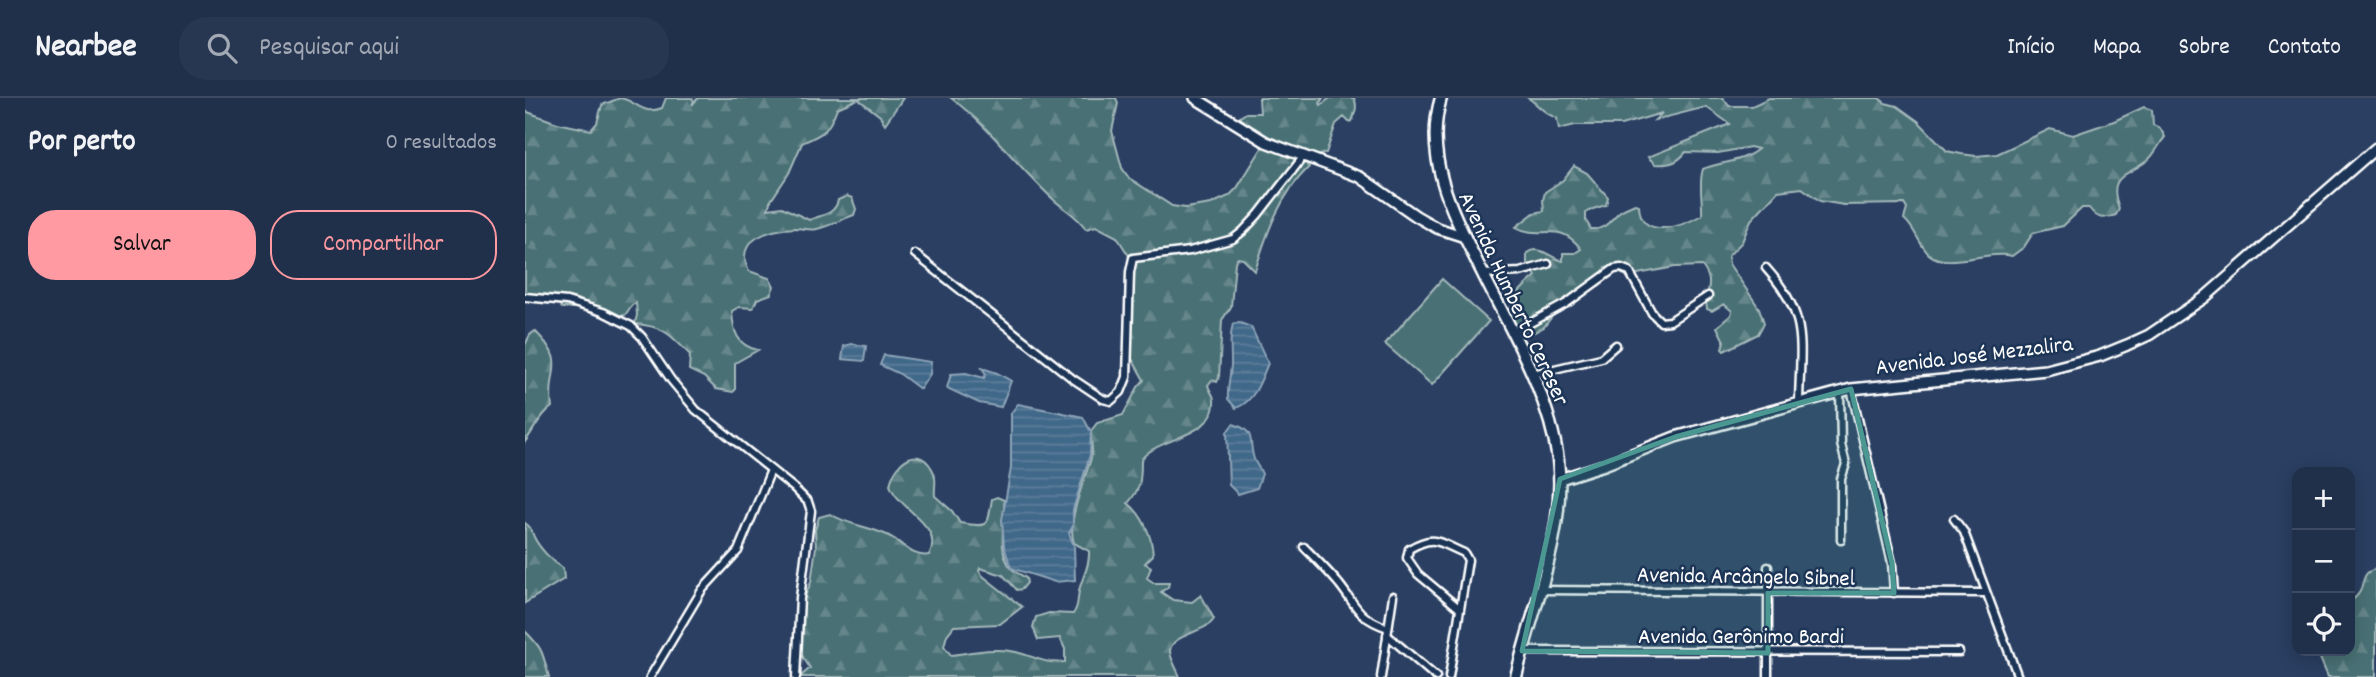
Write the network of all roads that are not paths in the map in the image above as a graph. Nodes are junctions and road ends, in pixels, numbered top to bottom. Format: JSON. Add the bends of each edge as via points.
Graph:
{"nodes":[{"id":1,"x":1195,"y":98,"type":"edge"},
{"id":2,"x":1440,"y":100,"type":"edge"},
{"id":3,"x":2376,"y":148,"type":"edge"},
{"id":4,"x":1303,"y":157,"type":"junction"},
{"id":5,"x":1465,"y":237,"type":"junction"},
{"id":6,"x":915,"y":254,"type":"dead end"},
{"id":7,"x":1548,"y":264,"type":"dead end"},
{"id":8,"x":1766,"y":268,"type":"dead end"},
{"id":9,"x":1483,"y":274,"type":"junction"},
{"id":10,"x":1708,"y":296,"type":"dead end"},
{"id":11,"x":525,"y":297,"type":"edge"},
{"id":12,"x":1512,"y":333,"type":"junction"},
{"id":13,"x":1616,"y":345,"type":"dead end"},
{"id":14,"x":1532,"y":374,"type":"junction"},
{"id":15,"x":1851,"y":389,"type":"junction"},
{"id":16,"x":1840,"y":392,"type":"junction"},
{"id":17,"x":1799,"y":403,"type":"junction"},
{"id":18,"x":771,"y":470,"type":"junction"},
{"id":19,"x":1560,"y":479,"type":"junction"},
{"id":20,"x":1954,"y":519,"type":"dead end"},
{"id":21,"x":1842,"y":540,"type":"dead end"},
{"id":22,"x":1304,"y":547,"type":"dead end"},
{"id":23,"x":1768,"y":567,"type":"dead end"},
{"id":24,"x":1539,"y":590,"type":"junction"},
{"id":25,"x":1768,"y":593,"type":"junction"},
{"id":26,"x":1894,"y":593,"type":"junction"},
{"id":27,"x":1985,"y":593,"type":"junction"},
{"id":28,"x":1393,"y":596,"type":"dead end"},
{"id":29,"x":1460,"y":609,"type":"junction"},
{"id":30,"x":1387,"y":632,"type":"junction"},
{"id":31,"x":1522,"y":651,"type":"junction"},
{"id":32,"x":1959,"y":652,"type":"dead end"},
{"id":33,"x":1768,"y":653,"type":"junction"},
{"id":34,"x":650,"y":677,"type":"edge"},
{"id":35,"x":796,"y":677,"type":"edge"},
{"id":36,"x":1381,"y":677,"type":"edge"},
{"id":37,"x":1436,"y":677,"type":"edge"},
{"id":38,"x":1449,"y":677,"type":"edge"},
{"id":39,"x":1516,"y":677,"type":"edge"},
{"id":40,"x":1768,"y":677,"type":"edge"},
{"id":41,"x":2018,"y":677,"type":"edge"}],
"edges":[{"from":1,"to":4,"type":"main road","via":[[1266,142]]},
{"from":2,"to":5,"type":"main road","name":"Avenida Humberto Cereser","via":[[1437,164]]},
{"from":3,"to":15,"type":"main road","name":"Avenida José Mezzalira","via":[[2204,298],[2138,341],[2046,370]]},
{"from":4,"to":5,"type":"main road","via":[[1360,177],[1437,228]]},
{"from":4,"to":6,"type":"street","via":[[1233,239],[1133,258],[1127,377],[1111,401],[1073,379]]},
{"from":5,"to":9,"type":"main road","name":"Avenida Humberto Cereser"},
{"from":7,"to":9,"type":"street","via":[[1520,272]]},
{"from":8,"to":17,"type":"street","via":[[1785,290],[1799,321]]},
{"from":9,"to":12,"type":"main road","name":"Avenida Humberto Cereser"},
{"from":10,"to":12,"type":"street","via":[[1661,322],[1629,271],[1614,269],[1567,303]]},
{"from":11,"to":18,"type":"street","via":[[567,301],[631,326],[696,410]]},
{"from":12,"to":14,"type":"main road","name":"Avenida Humberto Cereser"},
{"from":13,"to":14,"type":"street","via":[[1601,358]]},
{"from":14,"to":19,"type":"main road","name":"Avenida Humberto Cereser","via":[[1551,423]]},
{"from":15,"to":16,"type":"main road","name":"Avenida José Mezzalira"},
{"from":15,"to":26,"type":"street","via":[[1892,564]]},
{"from":16,"to":17,"type":"main road","name":"Avenida José Mezzalira"},
{"from":16,"to":21,"type":"street","via":[[1846,464],[1841,479]]},
{"from":17,"to":19,"type":"main road","name":"Avenida José Mezzalira","via":[[1675,437]]},
{"from":18,"to":34,"type":"street","via":[[738,551],[702,590]]},
{"from":18,"to":35,"type":"street","via":[[808,502],[811,511]]},
{"from":19,"to":24,"type":"main road","name":"Avenida Humberto Cereser","via":[[1556,519]]},
{"from":20,"to":27,"type":"street","via":[[1964,532]]},
{"from":22,"to":30,"type":"street","via":[[1358,612]]},
{"from":23,"to":25,"type":"street"},
{"from":24,"to":25,"type":"street","name":"Avenida Arcângelo Sibnel"},
{"from":24,"to":31,"type":"main road","name":"Avenida Humberto Cereser"},
{"from":25,"to":26,"type":"street","name":"Avenida Arcângelo Sibnel"},
{"from":25,"to":33,"type":"street"},
{"from":26,"to":27,"type":"street","name":"Avenida Arcângelo Sibnel"},
{"from":27,"to":41,"type":"street"},
{"from":28,"to":30,"type":"street"},
{"from":29,"to":29,"type":"street","via":[[1466,555],[1431,539],[1409,549],[1407,558],[1418,574]]},
{"from":29,"to":38,"type":"street"},
{"from":30,"to":36,"type":"street"},
{"from":30,"to":37,"type":"street"},
{"from":31,"to":33,"type":"street","name":"Avenida Gerônimo Bardi"},
{"from":31,"to":39,"type":"main road","name":"Avenida Humberto Cereser"},
{"from":32,"to":33,"type":"street","name":"Avenida Gerônimo Bardi"},
{"from":33,"to":40,"type":"street"}]}
